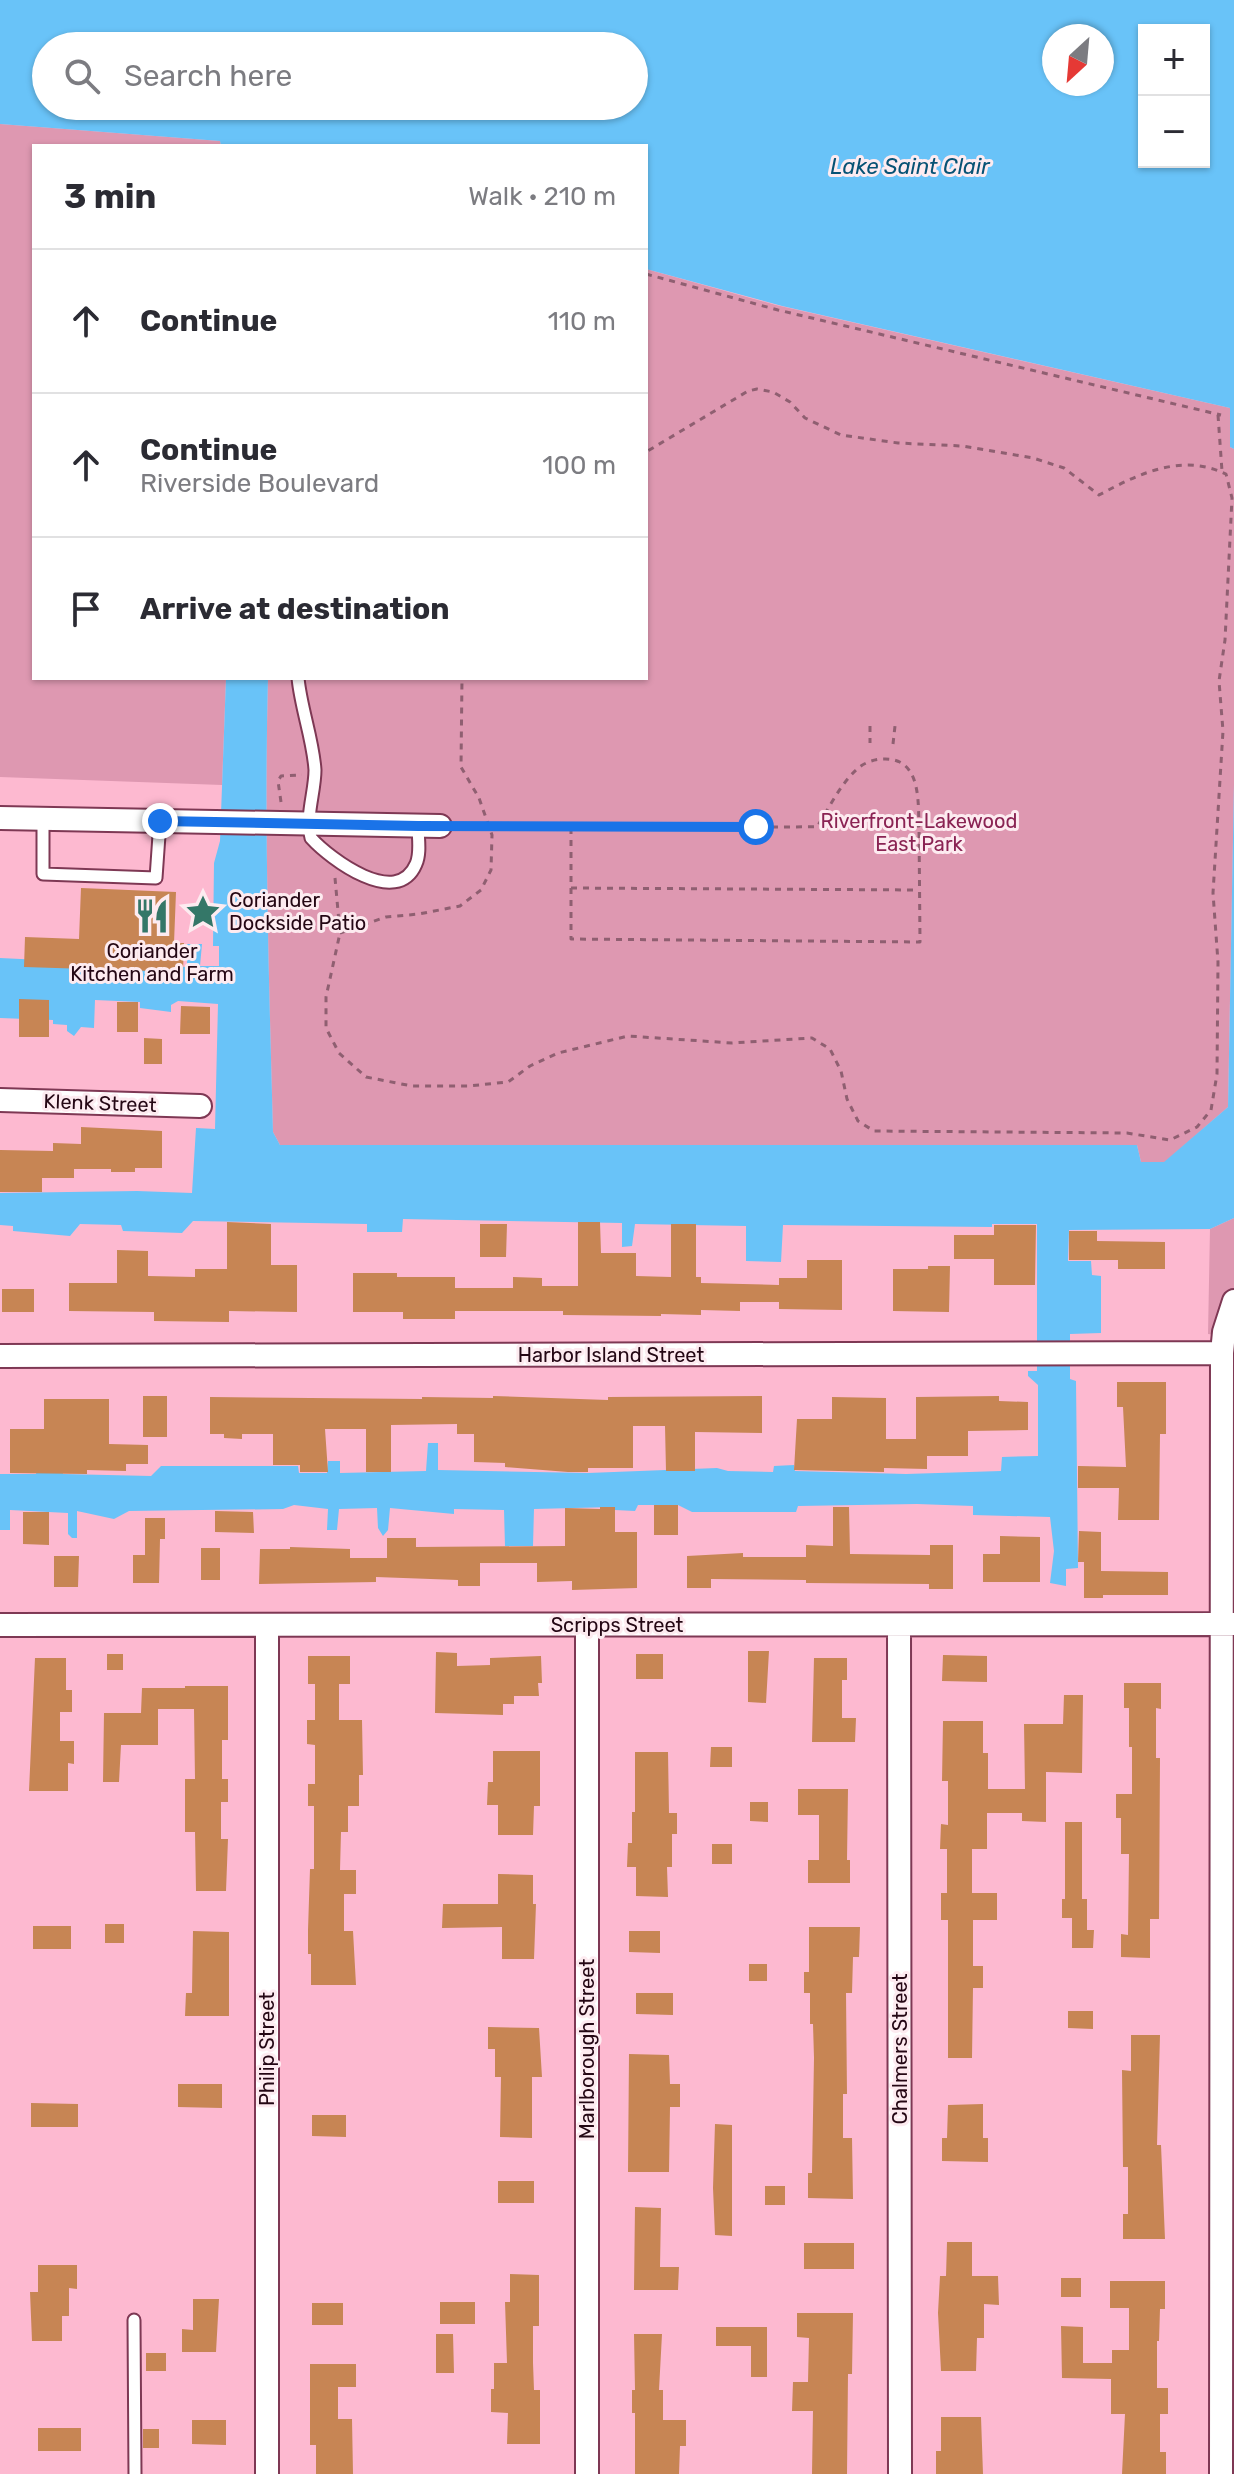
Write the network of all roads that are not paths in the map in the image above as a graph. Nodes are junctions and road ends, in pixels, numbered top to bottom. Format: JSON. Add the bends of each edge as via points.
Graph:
{"nodes":[{"id":1,"x":298,"y":680,"type":"edge"},
{"id":2,"x":0,"y":818,"type":"edge"},
{"id":3,"x":43,"y":819,"type":"junction"},
{"id":4,"x":160,"y":821,"type":"junction"},
{"id":5,"x":309,"y":825,"type":"junction"},
{"id":6,"x":429,"y":826,"type":"joint"},
{"id":7,"x":0,"y":1100,"type":"edge"},
{"id":8,"x":200,"y":1106,"type":"dead end"},
{"id":9,"x":1234,"y":1301,"type":"edge"},
{"id":10,"x":1222,"y":1353,"type":"junction"},
{"id":11,"x":0,"y":1356,"type":"edge"},
{"id":12,"x":1228,"y":1624,"type":"edge"},
{"id":13,"x":0,"y":1625,"type":"edge"},
{"id":14,"x":267,"y":1625,"type":"junction"},
{"id":15,"x":587,"y":1625,"type":"junction"},
{"id":16,"x":899,"y":1625,"type":"junction"},
{"id":17,"x":134,"y":2320,"type":"dead end"},
{"id":18,"x":135,"y":2474,"type":"edge"},
{"id":19,"x":267,"y":2474,"type":"edge"},
{"id":20,"x":587,"y":2474,"type":"edge"},
{"id":21,"x":900,"y":2474,"type":"edge"},
{"id":22,"x":1221,"y":2474,"type":"edge"}],
"edges":[{"from":1,"to":5,"type":"lane","via":[[314,755]]},
{"from":2,"to":3,"type":"street"},
{"from":3,"to":4,"type":"street"},
{"from":3,"to":4,"type":"lane","via":[[43,874],[156,878]]},
{"from":4,"to":5,"type":"street","via":[[272,817]]},
{"from":5,"to":6,"type":"street"},
{"from":5,"to":6,"type":"lane","via":[[311,838],[373,881],[397,881],[410,873]]},
{"from":7,"to":8,"type":"street","name":"Klenk Street"},
{"from":9,"to":10,"type":"street"},
{"from":10,"to":11,"type":"street","name":"Harbor Island Street"},
{"from":10,"to":12,"type":"street"},
{"from":12,"to":16,"type":"street","name":"Scripps Street"},
{"from":12,"to":22,"type":"street"},
{"from":13,"to":14,"type":"street","name":"Scripps Street"},
{"from":14,"to":15,"type":"street","name":"Scripps Street"},
{"from":14,"to":19,"type":"street","name":"Philip Street"},
{"from":15,"to":16,"type":"street","name":"Scripps Street"},
{"from":15,"to":20,"type":"street","name":"Marlborough Street"},
{"from":16,"to":21,"type":"street","name":"Chalmers Street"},
{"from":17,"to":18,"type":"lane"}]}
